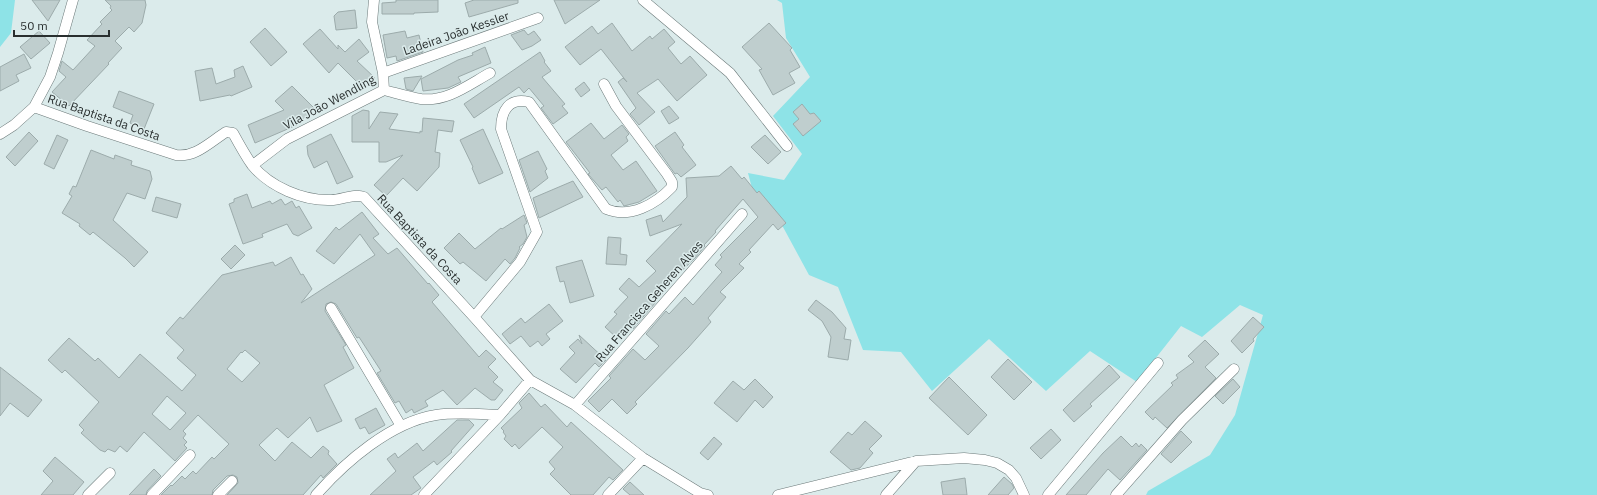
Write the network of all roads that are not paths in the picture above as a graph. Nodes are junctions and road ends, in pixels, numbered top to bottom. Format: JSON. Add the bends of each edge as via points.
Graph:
{"nodes":[{"id":1,"x":73,"y":0,"type":"edge"},
{"id":2,"x":374,"y":0,"type":"edge"},
{"id":3,"x":643,"y":0,"type":"edge"},
{"id":4,"x":538,"y":18,"type":"dead end"},
{"id":5,"x":383,"y":73,"type":"junction"},
{"id":6,"x":490,"y":73,"type":"dead end"},
{"id":7,"x":604,"y":84,"type":"dead end"},
{"id":8,"x":384,"y":90,"type":"junction"},
{"id":9,"x":34,"y":107,"type":"junction"},
{"id":10,"x":0,"y":134,"type":"edge"},
{"id":11,"x":787,"y":146,"type":"dead end"},
{"id":12,"x":253,"y":165,"type":"junction"},
{"id":13,"x":742,"y":214,"type":"dead end"},
{"id":14,"x":331,"y":308,"type":"dead end"},
{"id":15,"x":474,"y":316,"type":"junction"},
{"id":16,"x":1158,"y":364,"type":"dead end"},
{"id":17,"x":1234,"y":369,"type":"dead end"},
{"id":18,"x":530,"y":380,"type":"junction"},
{"id":19,"x":576,"y":405,"type":"junction"},
{"id":20,"x":500,"y":416,"type":"junction"},
{"id":21,"x":401,"y":426,"type":"junction"},
{"id":22,"x":190,"y":456,"type":"dead end"},
{"id":23,"x":643,"y":458,"type":"junction"},
{"id":24,"x":916,"y":461,"type":"junction"},
{"id":25,"x":110,"y":473,"type":"dead end"},
{"id":26,"x":232,"y":480,"type":"dead end"},
{"id":27,"x":88,"y":495,"type":"edge"},
{"id":28,"x":152,"y":495,"type":"edge"},
{"id":29,"x":218,"y":495,"type":"edge"},
{"id":30,"x":316,"y":495,"type":"edge"},
{"id":31,"x":424,"y":495,"type":"edge"},
{"id":32,"x":608,"y":495,"type":"edge"},
{"id":33,"x":708,"y":495,"type":"edge"},
{"id":34,"x":778,"y":495,"type":"edge"},
{"id":35,"x":886,"y":495,"type":"edge"},
{"id":36,"x":1024,"y":495,"type":"edge"},
{"id":37,"x":1048,"y":495,"type":"edge"},
{"id":38,"x":1116,"y":495,"type":"edge"}],
"edges":[{"from":1,"to":9,"type":"street","via":[[52,71]]},
{"from":2,"to":5,"type":"street","name":"Vila João Wendling","via":[[372,22]]},
{"from":3,"to":11,"type":"street","via":[[730,73]]},
{"from":4,"to":5,"type":"street","name":"Ladeira João Kessler"},
{"from":5,"to":8,"type":"street","name":"Vila João Wendling"},
{"from":6,"to":8,"type":"street","via":[[448,97],[438,99],[422,99]]},
{"from":7,"to":15,"type":"street","via":[[616,106],[667,174],[672,187],[663,197],[633,211],[623,213],[606,209],[529,102],[522,100],[512,103],[501,118],[501,129],[537,232],[520,262]]},
{"from":8,"to":12,"type":"street","name":"Vila João Wendling","via":[[287,138]]},
{"from":9,"to":10,"type":"street"},
{"from":9,"to":12,"type":"street","name":"Rua Baptista da Costa","via":[[176,155],[193,154],[226,132],[231,132]]},
{"from":12,"to":15,"type":"street","name":"Rua Baptista da Costa","via":[[267,178],[301,196],[317,200],[360,195],[364,197]]},
{"from":13,"to":19,"type":"street","name":"Rua Francisca Geheren Alves"},
{"from":14,"to":21,"type":"street"},
{"from":15,"to":18,"type":"street","name":"Rua Baptista da Costa"},
{"from":16,"to":37,"type":"street"},
{"from":17,"to":38,"type":"street","via":[[1182,420]]},
{"from":18,"to":19,"type":"street"},
{"from":18,"to":20,"type":"street"},
{"from":19,"to":23,"type":"street"},
{"from":20,"to":21,"type":"street","via":[[459,412],[434,415]]},
{"from":20,"to":31,"type":"street"},
{"from":21,"to":30,"type":"street","via":[[368,446]]},
{"from":22,"to":28,"type":"street"},
{"from":23,"to":32,"type":"street"},
{"from":23,"to":33,"type":"street"},
{"from":24,"to":34,"type":"street"},
{"from":24,"to":35,"type":"street"},
{"from":24,"to":36,"type":"street","via":[[964,458],[997,463],[1016,478]]},
{"from":25,"to":27,"type":"street"},
{"from":26,"to":29,"type":"street"}]}
